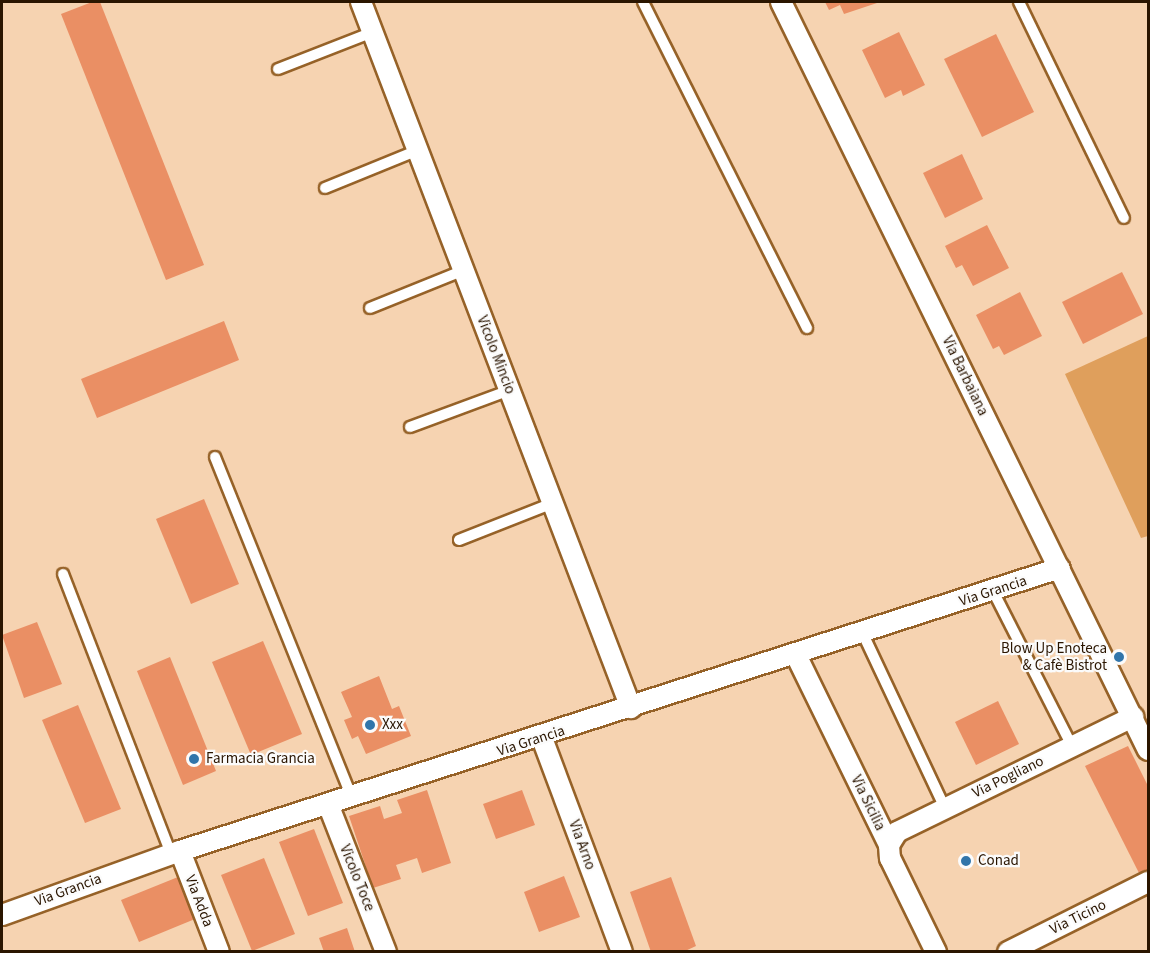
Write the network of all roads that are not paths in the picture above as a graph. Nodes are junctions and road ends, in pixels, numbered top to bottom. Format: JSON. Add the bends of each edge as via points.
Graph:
{"nodes":[{"id":1,"x":360,"y":2,"type":"edge"},
{"id":2,"x":643,"y":2,"type":"edge"},
{"id":3,"x":781,"y":2,"type":"edge"},
{"id":4,"x":1018,"y":2,"type":"edge"},
{"id":5,"x":373,"y":32,"type":"junction"},
{"id":6,"x":278,"y":69,"type":"dead end"},
{"id":7,"x":418,"y":150,"type":"junction"},
{"id":8,"x":325,"y":188,"type":"dead end"},
{"id":9,"x":1124,"y":218,"type":"dead end"},
{"id":10,"x":464,"y":270,"type":"junction"},
{"id":11,"x":370,"y":308,"type":"dead end"},
{"id":12,"x":807,"y":328,"type":"dead end"},
{"id":13,"x":510,"y":390,"type":"junction"},
{"id":14,"x":410,"y":428,"type":"dead end"},
{"id":15,"x":215,"y":457,"type":"dead end"},
{"id":16,"x":553,"y":503,"type":"junction"},
{"id":17,"x":459,"y":540,"type":"dead end"},
{"id":18,"x":1060,"y":568,"type":"junction"},
{"id":19,"x":63,"y":573,"type":"dead end"},
{"id":20,"x":993,"y":591,"type":"junction"},
{"id":21,"x":862,"y":634,"type":"junction"},
{"id":22,"x":796,"y":655,"type":"junction"},
{"id":23,"x":631,"y":708,"type":"junction"},
{"id":24,"x":1139,"y":718,"type":"edge"},
{"id":25,"x":542,"y":738,"type":"junction"},
{"id":26,"x":1072,"y":746,"type":"junction"},
{"id":27,"x":1149,"y":750,"type":"edge"},
{"id":28,"x":352,"y":797,"type":"junction"},
{"id":29,"x":328,"y":804,"type":"junction"},
{"id":30,"x":945,"y":808,"type":"junction"},
{"id":31,"x":889,"y":845,"type":"junction"},
{"id":32,"x":176,"y":853,"type":"junction"},
{"id":33,"x":1149,"y":882,"type":"edge"},
{"id":34,"x":3,"y":910,"type":"edge"},
{"id":35,"x":219,"y":951,"type":"edge"},
{"id":36,"x":386,"y":951,"type":"edge"},
{"id":37,"x":622,"y":951,"type":"edge"},
{"id":38,"x":936,"y":951,"type":"edge"},
{"id":39,"x":1008,"y":951,"type":"edge"}],
"edges":[{"from":1,"to":5,"type":"street","name":"Vicolo Mincio"},
{"from":2,"to":12,"type":"lane"},
{"from":3,"to":18,"type":"street","name":"Via Barbaiana"},
{"from":4,"to":9,"type":"lane"},
{"from":5,"to":6,"type":"lane"},
{"from":5,"to":7,"type":"street","name":"Vicolo Mincio"},
{"from":7,"to":8,"type":"lane"},
{"from":7,"to":10,"type":"street","name":"Vicolo Mincio"},
{"from":10,"to":11,"type":"lane"},
{"from":10,"to":13,"type":"street","name":"Vicolo Mincio"},
{"from":13,"to":14,"type":"lane"},
{"from":13,"to":16,"type":"street","name":"Vicolo Mincio"},
{"from":15,"to":28,"type":"lane"},
{"from":16,"to":17,"type":"lane"},
{"from":16,"to":23,"type":"street","name":"Vicolo Mincio"},
{"from":18,"to":20,"type":"street","name":"Via Grancia"},
{"from":18,"to":24,"type":"street","name":"Via Barbaiana"},
{"from":19,"to":32,"type":"lane"},
{"from":20,"to":21,"type":"street","name":"Via Grancia"},
{"from":20,"to":26,"type":"lane"},
{"from":21,"to":22,"type":"street","name":"Via Grancia"},
{"from":21,"to":30,"type":"lane"},
{"from":22,"to":23,"type":"street","name":"Via Grancia"},
{"from":22,"to":31,"type":"street","name":"Via Sicilia"},
{"from":23,"to":25,"type":"street","name":"Via Grancia"},
{"from":24,"to":26,"type":"street","name":"Via Pogliano"},
{"from":24,"to":27,"type":"street","name":"Via Barbaiana"},
{"from":25,"to":28,"type":"street","name":"Via Grancia"},
{"from":25,"to":37,"type":"street","name":"Via Arno"},
{"from":26,"to":30,"type":"street","name":"Via Pogliano"},
{"from":28,"to":29,"type":"street","name":"Via Grancia"},
{"from":29,"to":32,"type":"street","name":"Via Grancia"},
{"from":29,"to":36,"type":"street","name":"Vicolo Toce"},
{"from":30,"to":31,"type":"street","name":"Via Pogliano","via":[[897,832]]},
{"from":31,"to":38,"type":"street","name":"Via Sicilia","via":[[890,858]]},
{"from":32,"to":34,"type":"street","name":"Via Grancia"},
{"from":32,"to":35,"type":"street","name":"Via Adda"},
{"from":33,"to":39,"type":"street","name":"Via Ticino"}]}
